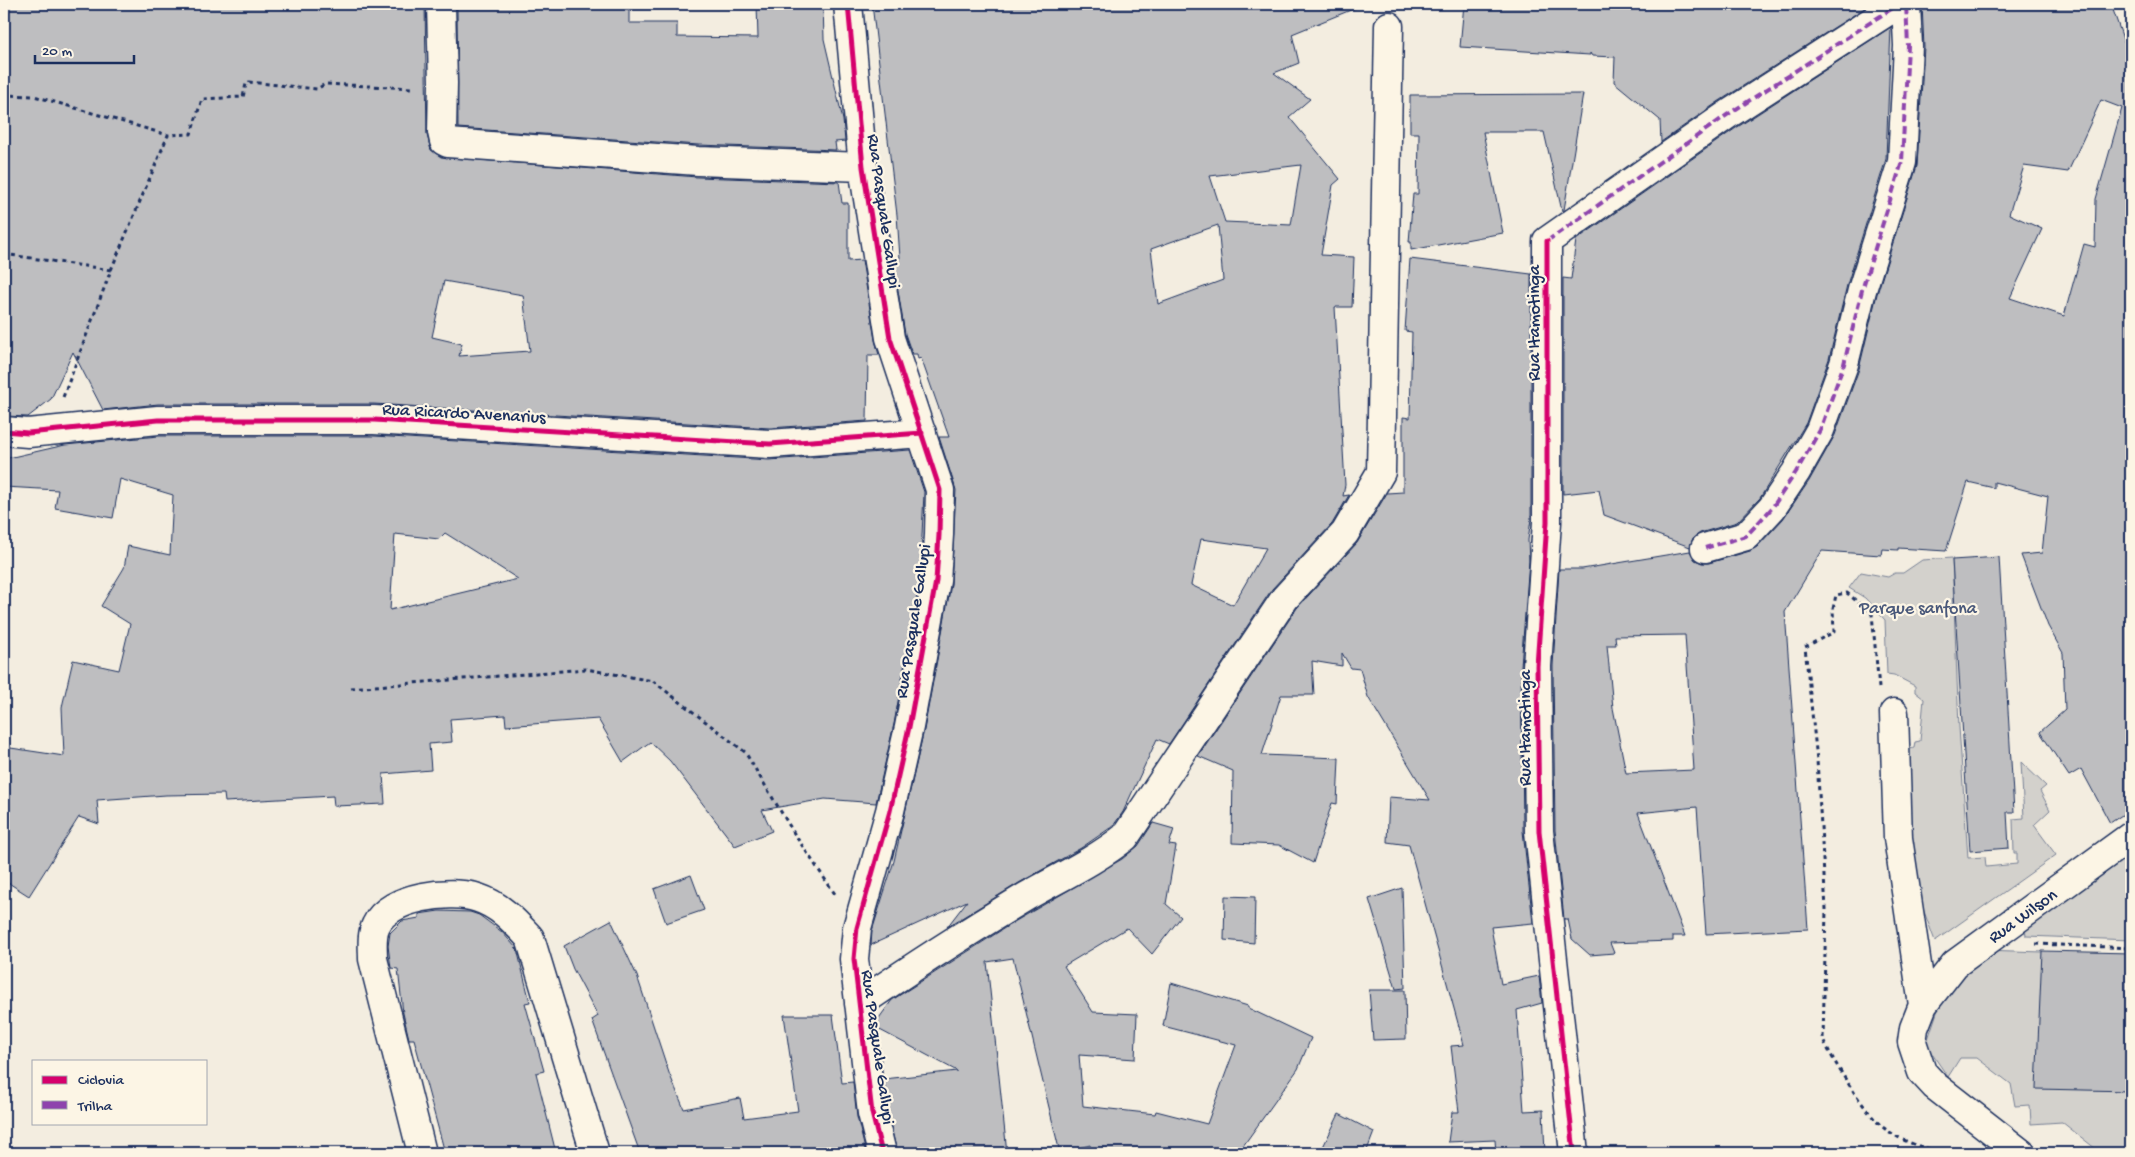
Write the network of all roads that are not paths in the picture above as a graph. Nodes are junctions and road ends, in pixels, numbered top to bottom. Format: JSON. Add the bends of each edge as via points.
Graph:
{"nodes":[{"id":1,"x":441,"y":4,"type":"edge"},
{"id":2,"x":848,"y":4,"type":"edge"},
{"id":3,"x":1899,"y":4,"type":"edge"},
{"id":4,"x":1906,"y":4,"type":"edge"},
{"id":5,"x":1389,"y":26,"type":"dead end"},
{"id":6,"x":863,"y":167,"type":"junction"},
{"id":7,"x":4,"y":431,"type":"edge"},
{"id":8,"x":922,"y":433,"type":"junction"},
{"id":9,"x":1705,"y":548,"type":"dead end"},
{"id":10,"x":1894,"y":713,"type":"road end"},
{"id":11,"x":2131,"y":836,"type":"edge"},
{"id":12,"x":859,"y":1004,"type":"junction"},
{"id":13,"x":1923,"y":1005,"type":"junction"},
{"id":14,"x":422,"y":1153,"type":"edge"},
{"id":15,"x":595,"y":1153,"type":"edge"},
{"id":16,"x":882,"y":1153,"type":"edge"},
{"id":17,"x":1574,"y":1153,"type":"edge"},
{"id":18,"x":2021,"y":1153,"type":"edge"}],
"edges":[{"from":1,"to":6,"type":"street","via":[[442,137],[451,144],[698,161]]},
{"from":2,"to":6,"type":"street","name":"Rua Pasquale Gallupi"},
{"from":3,"to":17,"type":"street","name":"Rua Itamotinga","via":[[1727,115],[1547,241],[1548,522],[1537,666],[1539,831]]},
{"from":4,"to":9,"type":"street","via":[[1908,46],[1902,162],[1862,290],[1844,364],[1820,430],[1772,508],[1746,536]]},
{"from":5,"to":12,"type":"street","via":[[1381,472],[1345,533],[1285,598],[1125,837],[1101,856],[936,950]]},
{"from":6,"to":8,"type":"street","name":"Rua Pasquale Gallupi","via":[[890,338]]},
{"from":7,"to":8,"type":"street","name":"Rua Ricardo Avenarius","via":[[28,433],[158,420],[374,420],[770,444]]},
{"from":8,"to":12,"type":"street","name":"Rua Pasquale Gallupi","via":[[940,490],[936,581],[905,746],[858,928],[854,959]]},
{"from":10,"to":13,"type":"street","via":[[1898,838]]},
{"from":11,"to":13,"type":"street","name":"Rua Wilson","via":[[1955,964]]},
{"from":12,"to":16,"type":"street","name":"Rua Pasquale Gallupi","via":[[872,1113]]},
{"from":13,"to":18,"type":"street","via":[[1912,1042],[1922,1072],[1935,1086]]},
{"from":14,"to":15,"type":"street","via":[[373,959],[372,940],[376,924],[392,908],[414,898],[445,894],[478,897],[509,916],[530,938]]}]}
